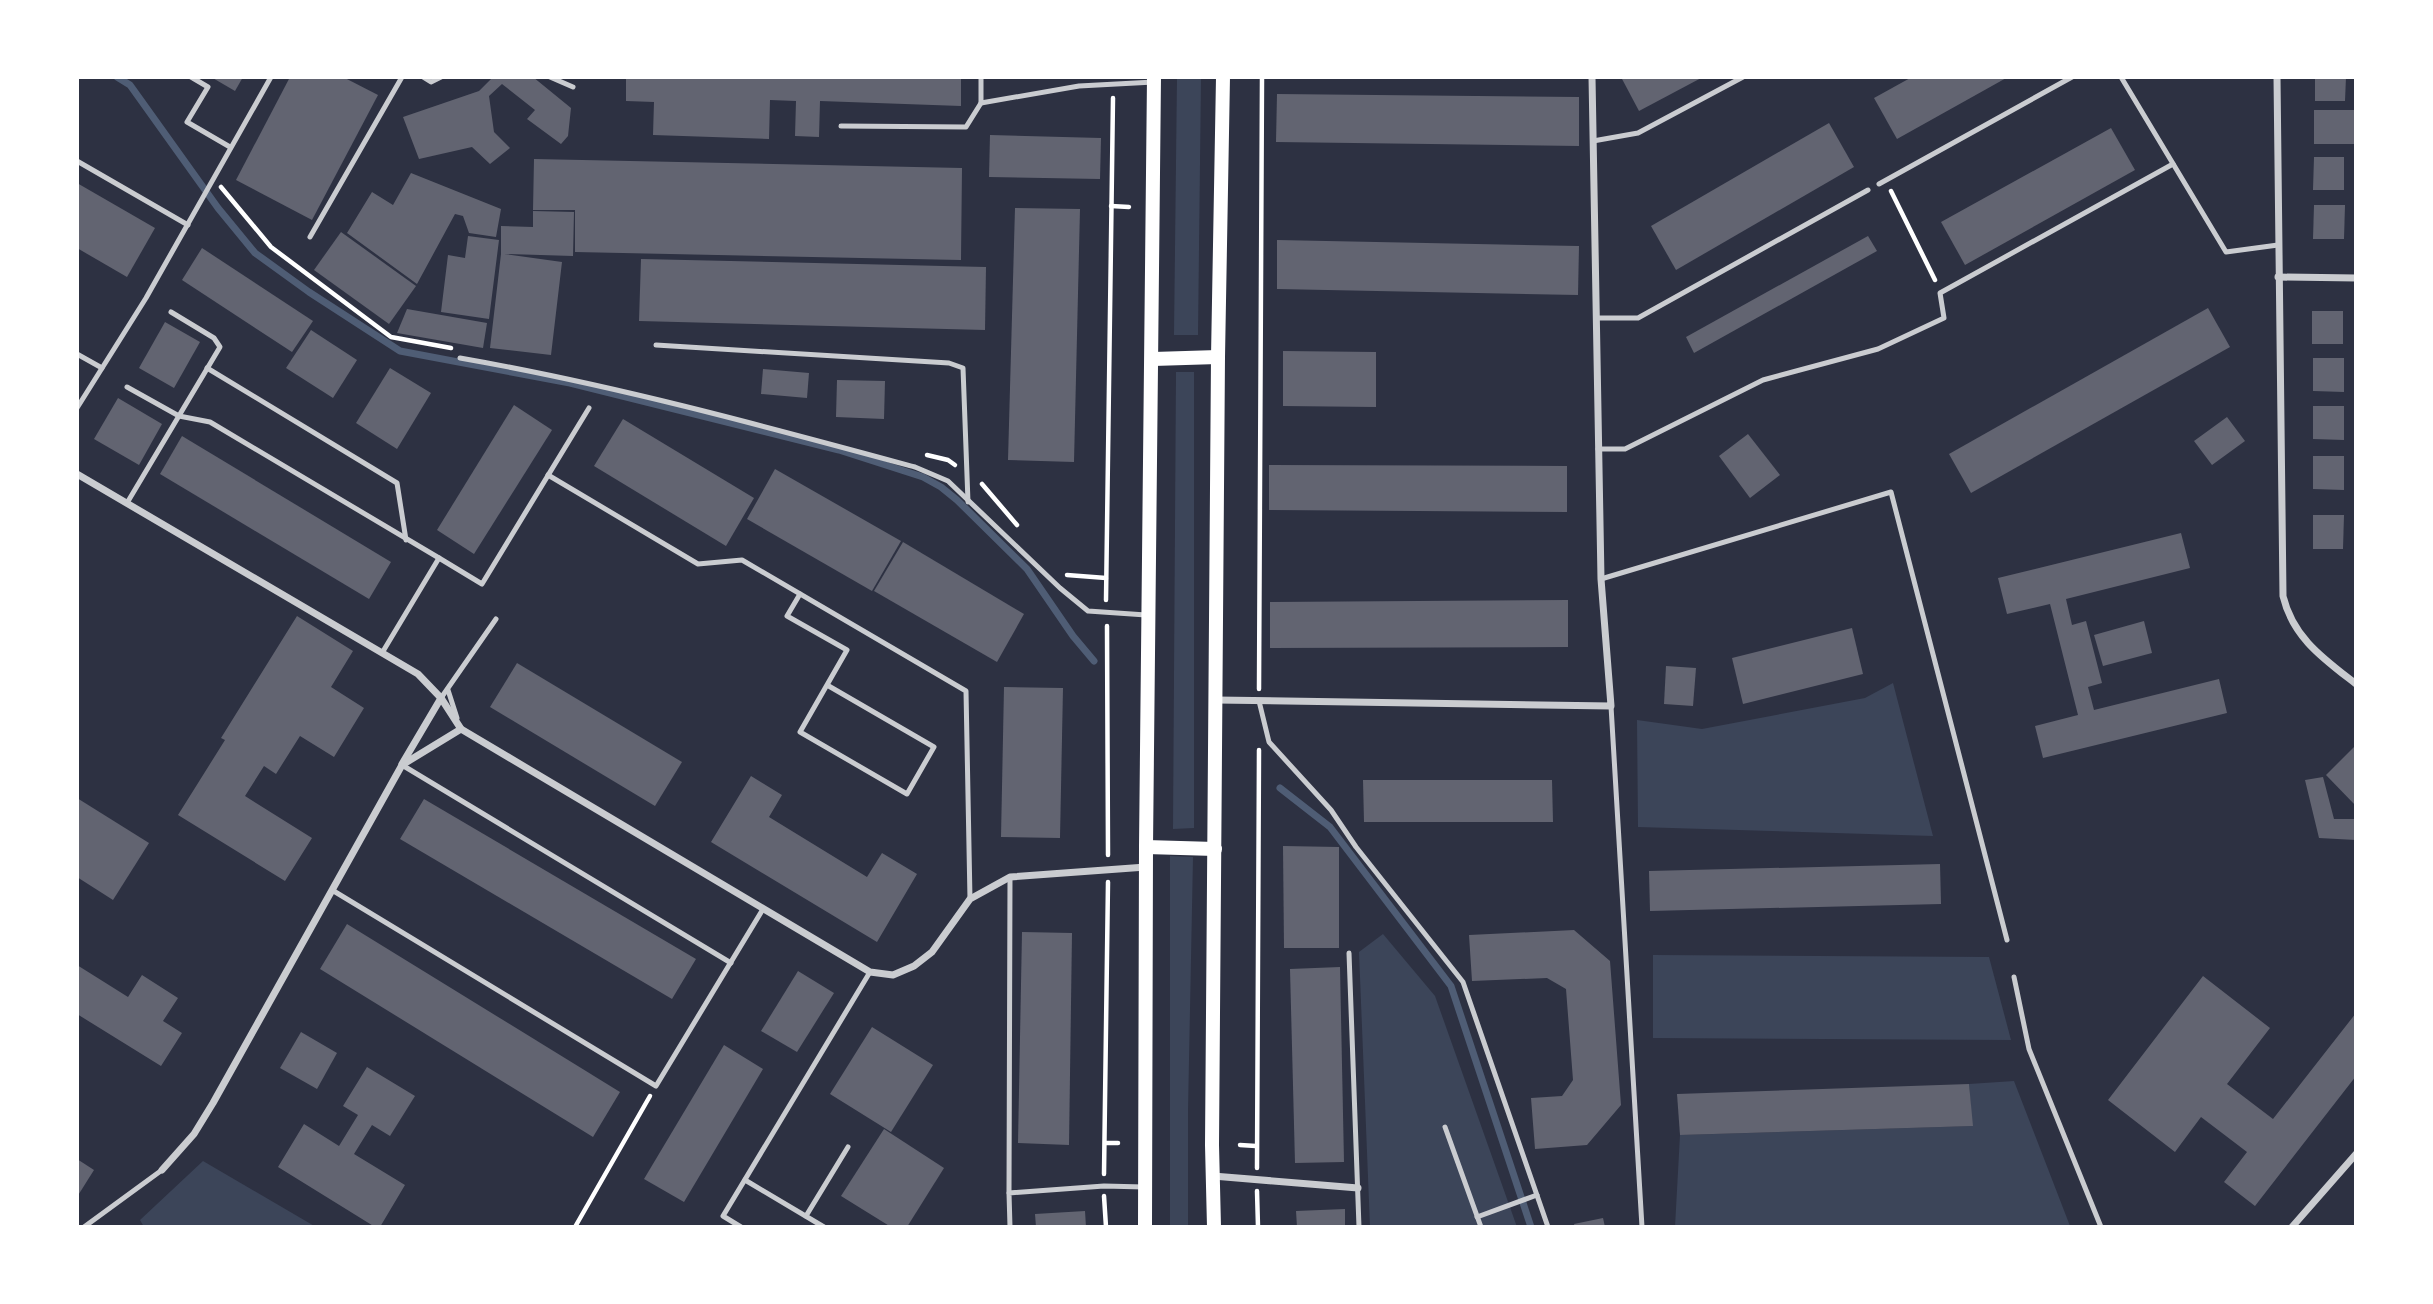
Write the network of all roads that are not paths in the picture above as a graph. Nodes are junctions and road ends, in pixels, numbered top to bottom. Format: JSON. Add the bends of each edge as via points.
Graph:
{"nodes":[{"id":1,"x":191,"y":77,"type":"edge"},
{"id":2,"x":271,"y":77,"type":"edge"},
{"id":3,"x":402,"y":77,"type":"edge"},
{"id":4,"x":423,"y":77,"type":"edge"},
{"id":5,"x":441,"y":77,"type":"edge"},
{"id":6,"x":550,"y":77,"type":"edge"},
{"id":7,"x":981,"y":77,"type":"edge"},
{"id":8,"x":1223,"y":77,"type":"edge"},
{"id":9,"x":1592,"y":77,"type":"edge"},
{"id":10,"x":1743,"y":77,"type":"edge"},
{"id":11,"x":2072,"y":77,"type":"edge"},
{"id":12,"x":2121,"y":77,"type":"edge"},
{"id":13,"x":2277,"y":77,"type":"edge"},
{"id":14,"x":1154,"y":79,"type":"edge"},
{"id":15,"x":573,"y":87,"type":"dead end"},
{"id":16,"x":981,"y":103,"type":"junction"},
{"id":17,"x":841,"y":126,"type":"dead end"},
{"id":18,"x":1593,"y":141,"type":"junction"},
{"id":19,"x":230,"y":147,"type":"junction"},
{"id":20,"x":77,"y":161,"type":"edge"},
{"id":21,"x":2173,"y":164,"type":"junction"},
{"id":22,"x":1879,"y":184,"type":"dead end"},
{"id":23,"x":1868,"y":190,"type":"dead end"},
{"id":24,"x":188,"y":225,"type":"junction"},
{"id":25,"x":310,"y":237,"type":"dead end"},
{"id":26,"x":2278,"y":245,"type":"junction"},
{"id":27,"x":2278,"y":277,"type":"junction"},
{"id":28,"x":2356,"y":278,"type":"edge"},
{"id":29,"x":171,"y":312,"type":"dead end"},
{"id":30,"x":1596,"y":318,"type":"junction"},
{"id":31,"x":656,"y":345,"type":"dead end"},
{"id":32,"x":77,"y":354,"type":"edge"},
{"id":33,"x":1218,"y":357,"type":"junction"},
{"id":34,"x":460,"y":358,"type":"dead end"},
{"id":35,"x":1153,"y":359,"type":"junction"},
{"id":36,"x":102,"y":368,"type":"junction"},
{"id":37,"x":207,"y":368,"type":"junction"},
{"id":38,"x":127,"y":387,"type":"dead end"},
{"id":39,"x":77,"y":408,"type":"edge"},
{"id":40,"x":589,"y":408,"type":"dead end"},
{"id":41,"x":179,"y":416,"type":"junction"},
{"id":42,"x":1598,"y":449,"type":"junction"},
{"id":43,"x":77,"y":474,"type":"edge"},
{"id":44,"x":548,"y":475,"type":"junction"},
{"id":45,"x":968,"y":502,"type":"junction"},
{"id":46,"x":127,"y":503,"type":"junction"},
{"id":47,"x":406,"y":540,"type":"junction"},
{"id":48,"x":439,"y":558,"type":"junction"},
{"id":49,"x":1601,"y":579,"type":"junction"},
{"id":50,"x":800,"y":594,"type":"junction"},
{"id":51,"x":1149,"y":615,"type":"junction"},
{"id":52,"x":496,"y":619,"type":"dead end"},
{"id":53,"x":382,"y":653,"type":"junction"},
{"id":54,"x":2356,"y":684,"type":"edge"},
{"id":55,"x":827,"y":685,"type":"junction"},
{"id":56,"x":448,"y":691,"type":"junction"},
{"id":57,"x":442,"y":698,"type":"junction"},
{"id":58,"x":1216,"y":700,"type":"junction"},
{"id":59,"x":1259,"y":701,"type":"junction"},
{"id":60,"x":1611,"y":706,"type":"junction"},
{"id":61,"x":460,"y":728,"type":"junction"},
{"id":62,"x":402,"y":765,"type":"junction"},
{"id":63,"x":1146,"y":847,"type":"junction"},
{"id":64,"x":1215,"y":849,"type":"junction"},
{"id":65,"x":1146,"y":867,"type":"junction"},
{"id":66,"x":1010,"y":877,"type":"junction"},
{"id":67,"x":332,"y":890,"type":"junction"},
{"id":68,"x":970,"y":899,"type":"junction"},
{"id":69,"x":763,"y":909,"type":"junction"},
{"id":70,"x":2007,"y":940,"type":"dead end"},
{"id":71,"x":1349,"y":953,"type":"dead end"},
{"id":72,"x":731,"y":963,"type":"junction"},
{"id":73,"x":870,"y":972,"type":"junction"},
{"id":74,"x":2014,"y":977,"type":"dead end"},
{"id":75,"x":1445,"y":1127,"type":"dead end"},
{"id":76,"x":848,"y":1147,"type":"dead end"},
{"id":77,"x":2356,"y":1154,"type":"edge"},
{"id":78,"x":162,"y":1170,"type":"joint"},
{"id":79,"x":1213,"y":1175,"type":"junction"},
{"id":80,"x":745,"y":1180,"type":"junction"},
{"id":81,"x":1144,"y":1187,"type":"junction"},
{"id":82,"x":1358,"y":1188,"type":"junction"},
{"id":83,"x":1009,"y":1193,"type":"junction"},
{"id":84,"x":1534,"y":1196,"type":"junction"},
{"id":85,"x":806,"y":1216,"type":"junction"},
{"id":86,"x":1477,"y":1217,"type":"junction"},
{"id":87,"x":85,"y":1227,"type":"edge"},
{"id":88,"x":741,"y":1227,"type":"edge"},
{"id":89,"x":824,"y":1227,"type":"edge"},
{"id":90,"x":1010,"y":1227,"type":"edge"},
{"id":91,"x":1145,"y":1227,"type":"edge"},
{"id":92,"x":1214,"y":1227,"type":"edge"},
{"id":93,"x":1359,"y":1227,"type":"edge"},
{"id":94,"x":1481,"y":1227,"type":"edge"},
{"id":95,"x":1548,"y":1227,"type":"edge"},
{"id":96,"x":1642,"y":1227,"type":"edge"},
{"id":97,"x":2101,"y":1227,"type":"edge"},
{"id":98,"x":2292,"y":1227,"type":"edge"}],
"edges":[{"from":1,"to":19,"type":"lane","via":[[208,87],[187,122]]},
{"from":2,"to":19,"type":"lane"},
{"from":3,"to":25,"type":"lane"},
{"from":4,"to":5,"type":"lane","via":[[431,82]]},
{"from":6,"to":15,"type":"lane"},
{"from":7,"to":16,"type":"lane"},
{"from":8,"to":33,"type":"main road"},
{"from":9,"to":18,"type":"street"},
{"from":10,"to":18,"type":"lane","via":[[1637,133]]},
{"from":11,"to":22,"type":"lane"},
{"from":12,"to":21,"type":"lane"},
{"from":13,"to":26,"type":"street"},
{"from":14,"to":16,"type":"lane"},
{"from":14,"to":35,"type":"main road"},
{"from":16,"to":17,"type":"lane","via":[[966,127]]},
{"from":18,"to":30,"type":"street"},
{"from":19,"to":24,"type":"lane"},
{"from":20,"to":24,"type":"lane"},
{"from":21,"to":26,"type":"lane","via":[[2226,252]]},
{"from":21,"to":42,"type":"lane","via":[[1940,293],[1944,318],[1878,349],[1763,380],[1625,449]]},
{"from":23,"to":30,"type":"lane","via":[[1638,318]]},
{"from":24,"to":36,"type":"lane"},
{"from":26,"to":27,"type":"street"},
{"from":27,"to":28,"type":"street"},
{"from":27,"to":54,"type":"street","via":[[2283,596],[2305,641]]},
{"from":29,"to":37,"type":"lane","via":[[220,346]]},
{"from":30,"to":42,"type":"street"},
{"from":31,"to":45,"type":"lane","via":[[949,363],[963,368]]},
{"from":32,"to":36,"type":"lane"},
{"from":33,"to":35,"type":"main road"},
{"from":33,"to":58,"type":"main road"},
{"from":34,"to":45,"type":"lane","via":[[674,402],[915,467],[948,481]]},
{"from":35,"to":51,"type":"main road"},
{"from":36,"to":39,"type":"lane"},
{"from":37,"to":41,"type":"lane"},
{"from":37,"to":47,"type":"lane","via":[[397,483]]},
{"from":38,"to":41,"type":"lane"},
{"from":40,"to":44,"type":"lane"},
{"from":41,"to":46,"type":"lane"},
{"from":41,"to":47,"type":"lane","via":[[210,422]]},
{"from":42,"to":49,"type":"street"},
{"from":43,"to":46,"type":"street"},
{"from":44,"to":48,"type":"lane","via":[[482,584]]},
{"from":44,"to":50,"type":"lane","via":[[698,564],[742,560]]},
{"from":45,"to":51,"type":"lane","via":[[1088,611]]},
{"from":46,"to":53,"type":"street"},
{"from":47,"to":48,"type":"lane"},
{"from":48,"to":53,"type":"lane"},
{"from":49,"to":60,"type":"street"},
{"from":49,"to":70,"type":"lane","via":[[1891,492]]},
{"from":50,"to":55,"type":"lane","via":[[787,616],[847,650]]},
{"from":50,"to":68,"type":"lane","via":[[966,691]]},
{"from":51,"to":63,"type":"main road"},
{"from":52,"to":56,"type":"lane"},
{"from":53,"to":57,"type":"street","via":[[418,674]]},
{"from":55,"to":55,"type":"lane","via":[[800,732],[907,794],[934,747]]},
{"from":56,"to":57,"type":"lane"},
{"from":56,"to":61,"type":"lane"},
{"from":57,"to":61,"type":"street"},
{"from":57,"to":62,"type":"street"},
{"from":58,"to":59,"type":"street"},
{"from":58,"to":64,"type":"main road"},
{"from":59,"to":60,"type":"street"},
{"from":59,"to":84,"type":"lane","via":[[1269,743],[1332,810],[1463,982]]},
{"from":60,"to":96,"type":"lane"},
{"from":61,"to":62,"type":"street"},
{"from":61,"to":69,"type":"street"},
{"from":62,"to":67,"type":"street"},
{"from":62,"to":72,"type":"lane"},
{"from":63,"to":64,"type":"main road"},
{"from":63,"to":65,"type":"main road"},
{"from":64,"to":79,"type":"main road"},
{"from":65,"to":66,"type":"street"},
{"from":65,"to":81,"type":"main road"},
{"from":66,"to":68,"type":"street"},
{"from":66,"to":83,"type":"lane"},
{"from":67,"to":72,"type":"lane","via":[[656,1086]]},
{"from":67,"to":78,"type":"street","via":[[194,1134]]},
{"from":68,"to":73,"type":"street","via":[[932,952],[914,966],[893,975]]},
{"from":69,"to":72,"type":"lane"},
{"from":69,"to":73,"type":"street"},
{"from":71,"to":82,"type":"lane"},
{"from":73,"to":80,"type":"lane"},
{"from":74,"to":97,"type":"lane","via":[[2029,1049]]},
{"from":75,"to":86,"type":"lane"},
{"from":76,"to":85,"type":"lane"},
{"from":77,"to":98,"type":"street"},
{"from":78,"to":87,"type":"lane"},
{"from":79,"to":82,"type":"street"},
{"from":79,"to":92,"type":"main road"},
{"from":80,"to":85,"type":"lane"},
{"from":80,"to":88,"type":"lane","via":[[723,1216]]},
{"from":81,"to":83,"type":"lane"},
{"from":81,"to":91,"type":"main road"},
{"from":82,"to":93,"type":"lane"},
{"from":83,"to":90,"type":"lane"},
{"from":84,"to":86,"type":"lane"},
{"from":84,"to":95,"type":"lane"},
{"from":85,"to":89,"type":"lane"},
{"from":86,"to":94,"type":"lane"}]}
